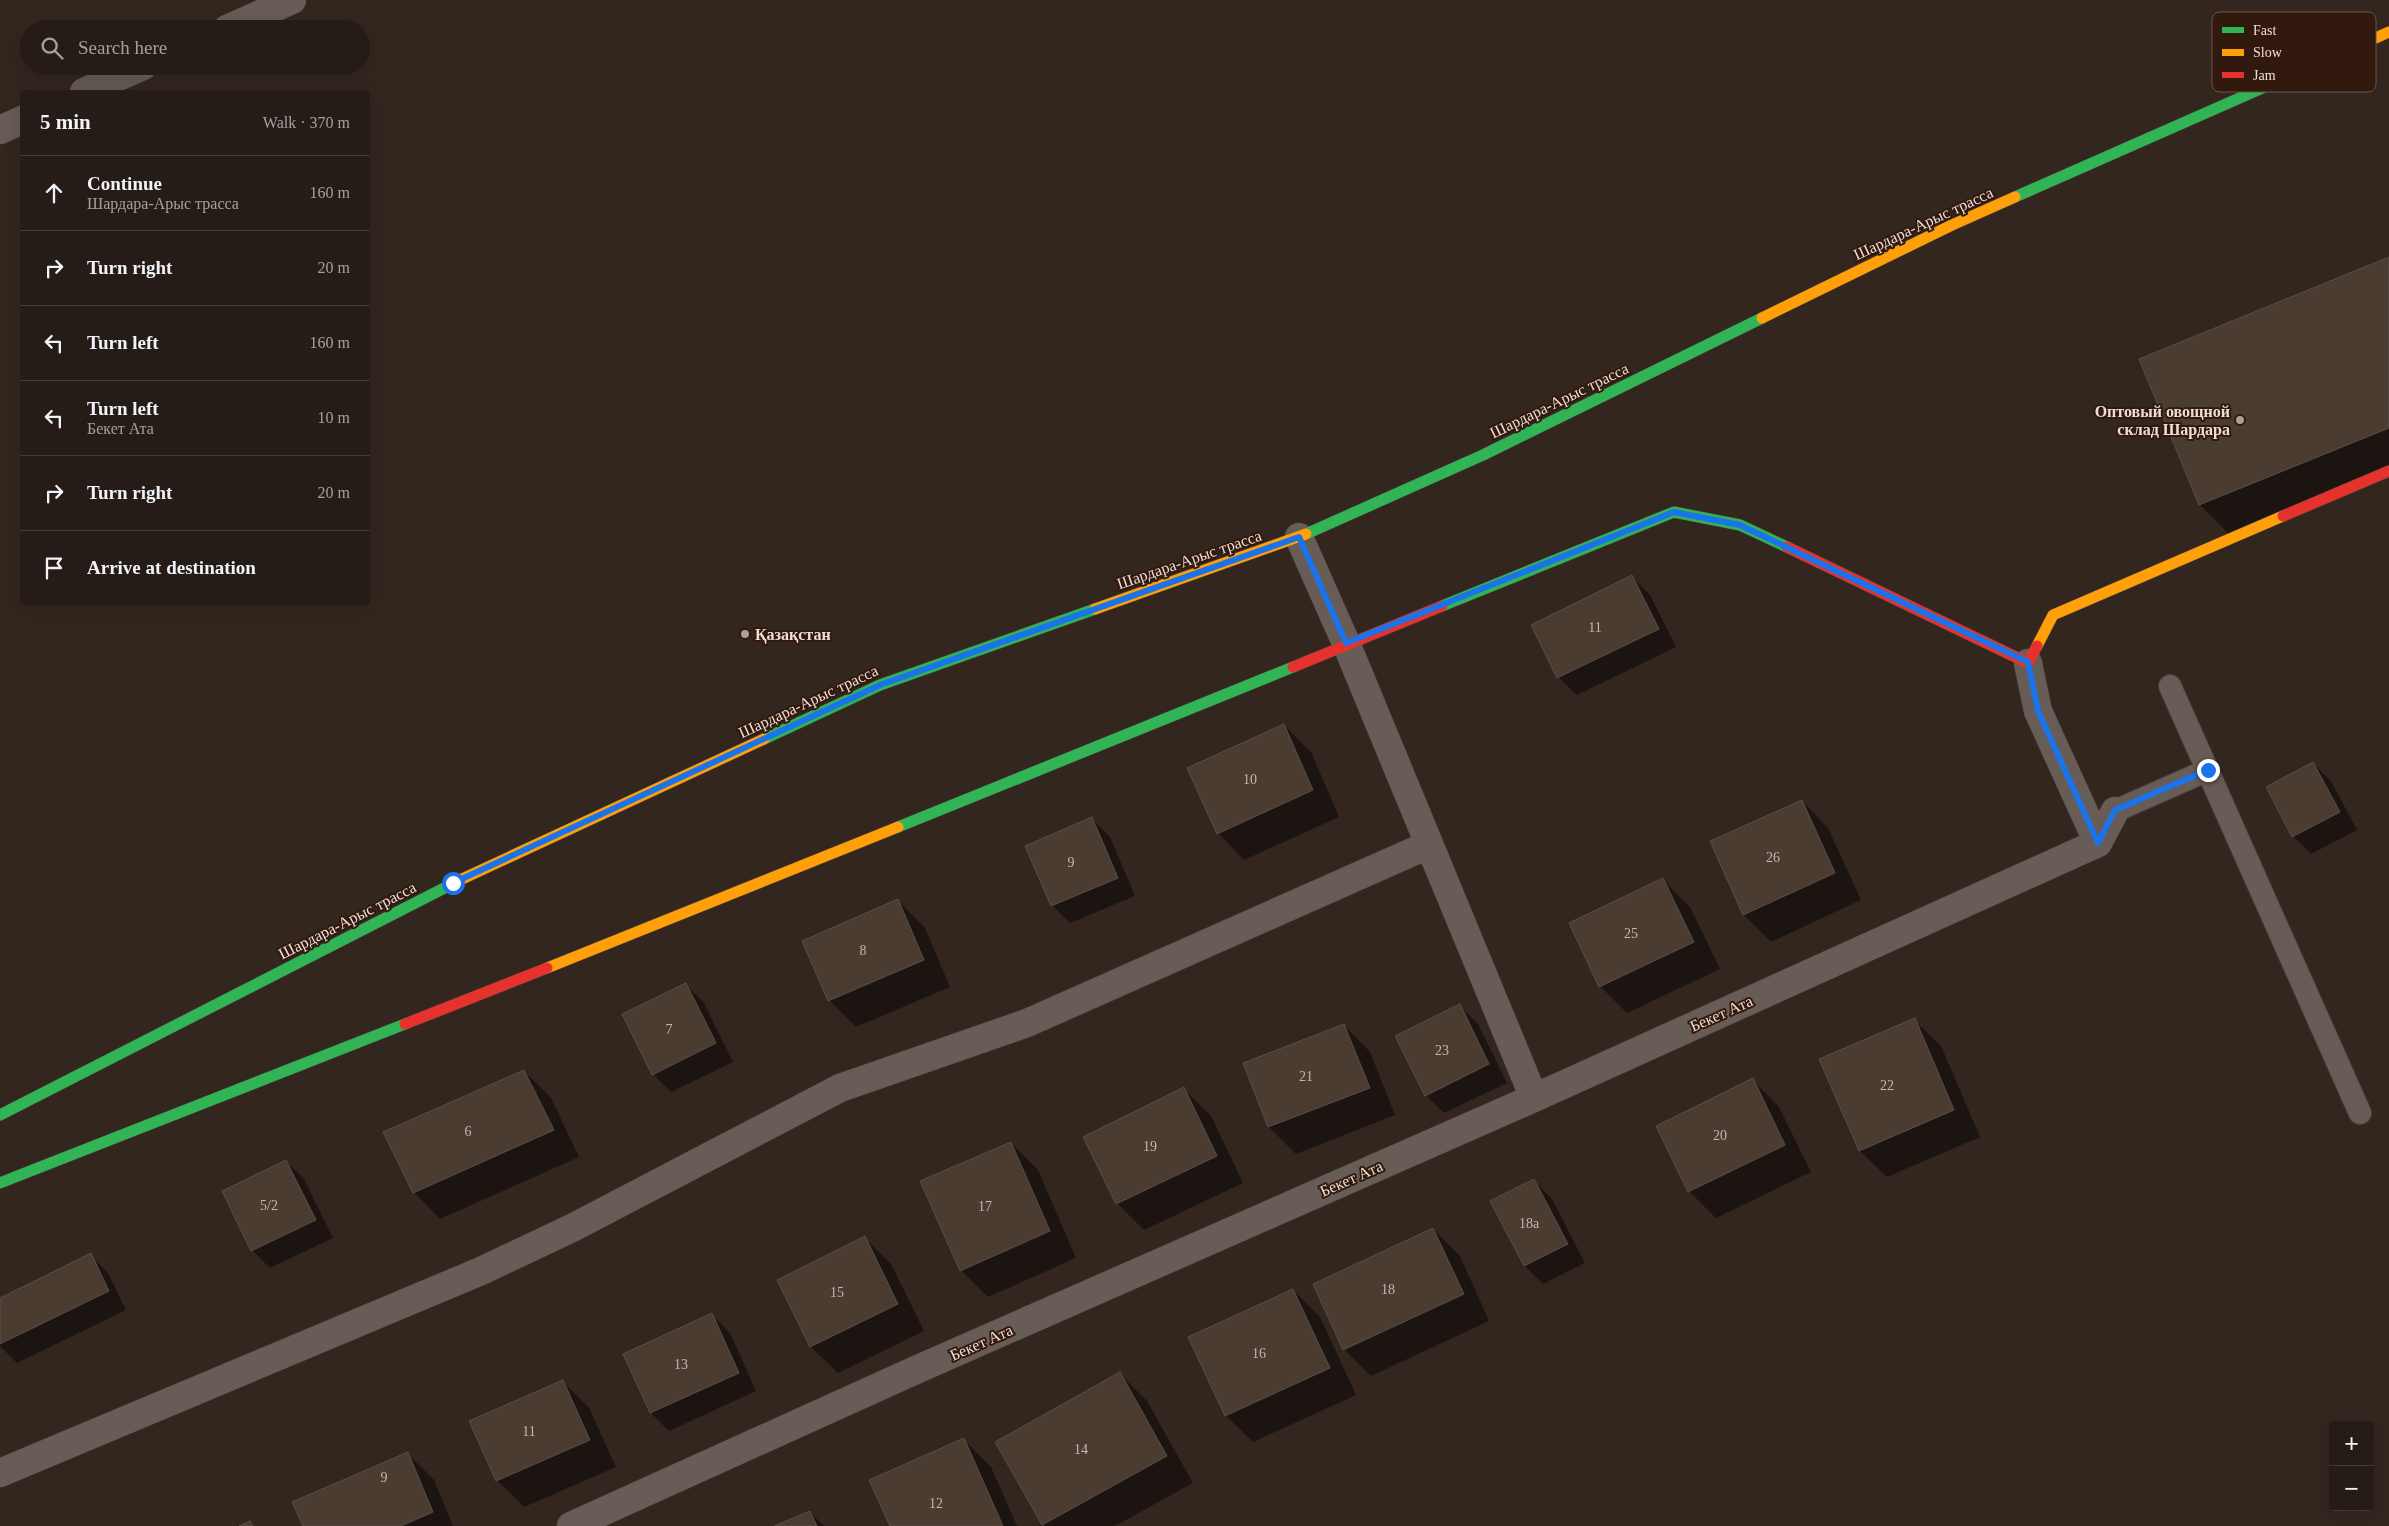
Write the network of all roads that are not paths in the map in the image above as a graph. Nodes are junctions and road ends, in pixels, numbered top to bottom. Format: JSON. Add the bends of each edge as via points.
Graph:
{"nodes":[{"id":1,"x":292,"y":0,"type":"edge"},
{"id":2,"x":247,"y":20,"type":"edge"},
{"id":3,"x":123,"y":75,"type":"edge"},
{"id":4,"x":89,"y":90,"type":"edge"},
{"id":5,"x":2263,"y":92,"type":"edge"},
{"id":6,"x":20,"y":121,"type":"edge"},
{"id":7,"x":0,"y":130,"type":"edge"},
{"id":8,"x":2389,"y":472,"type":"edge"},
{"id":9,"x":1299,"y":537,"type":"junction"},
{"id":10,"x":1346,"y":643,"type":"junction"},
{"id":11,"x":2028,"y":662,"type":"junction"},
{"id":12,"x":2170,"y":686,"type":"dead end"},
{"id":13,"x":2208,"y":770,"type":"junction"},
{"id":14,"x":2115,"y":810,"type":"joint"},
{"id":15,"x":2098,"y":843,"type":"junction"},
{"id":16,"x":1428,"y":846,"type":"junction"},
{"id":17,"x":1534,"y":1098,"type":"junction"},
{"id":18,"x":2360,"y":1113,"type":"dead end"},
{"id":19,"x":0,"y":1115,"type":"edge"},
{"id":20,"x":0,"y":1183,"type":"edge"},
{"id":21,"x":0,"y":1473,"type":"edge"},
{"id":22,"x":571,"y":1526,"type":"edge"}],
"edges":[{"from":1,"to":2,"type":"street"},
{"from":3,"to":4,"type":"street"},
{"from":5,"to":9,"type":"main road","name":"Шардара-Арыс трасса","via":[[1952,225],[1483,455]]},
{"from":6,"to":7,"type":"street"},
{"from":8,"to":11,"type":"main road","via":[[2054,615]]},
{"from":9,"to":10,"type":"street"},
{"from":9,"to":19,"type":"main road","name":"Шардара-Арыс трасса","via":[[880,685],[453,883]]},
{"from":10,"to":11,"type":"main road","via":[[1674,512],[1740,525]]},
{"from":10,"to":16,"type":"street"},
{"from":10,"to":20,"type":"main road","via":[[678,916]]},
{"from":11,"to":15,"type":"street","via":[[2038,711]]},
{"from":12,"to":13,"type":"lane"},
{"from":13,"to":14,"type":"lane"},
{"from":13,"to":18,"type":"lane"},
{"from":14,"to":15,"type":"street"},
{"from":15,"to":17,"type":"street","name":"Бекет Ата"},
{"from":16,"to":17,"type":"street"},
{"from":16,"to":21,"type":"street","via":[[1027,1023],[840,1088],[572,1228],[481,1271]]},
{"from":17,"to":22,"type":"street","name":"Бекет Ата"}]}
